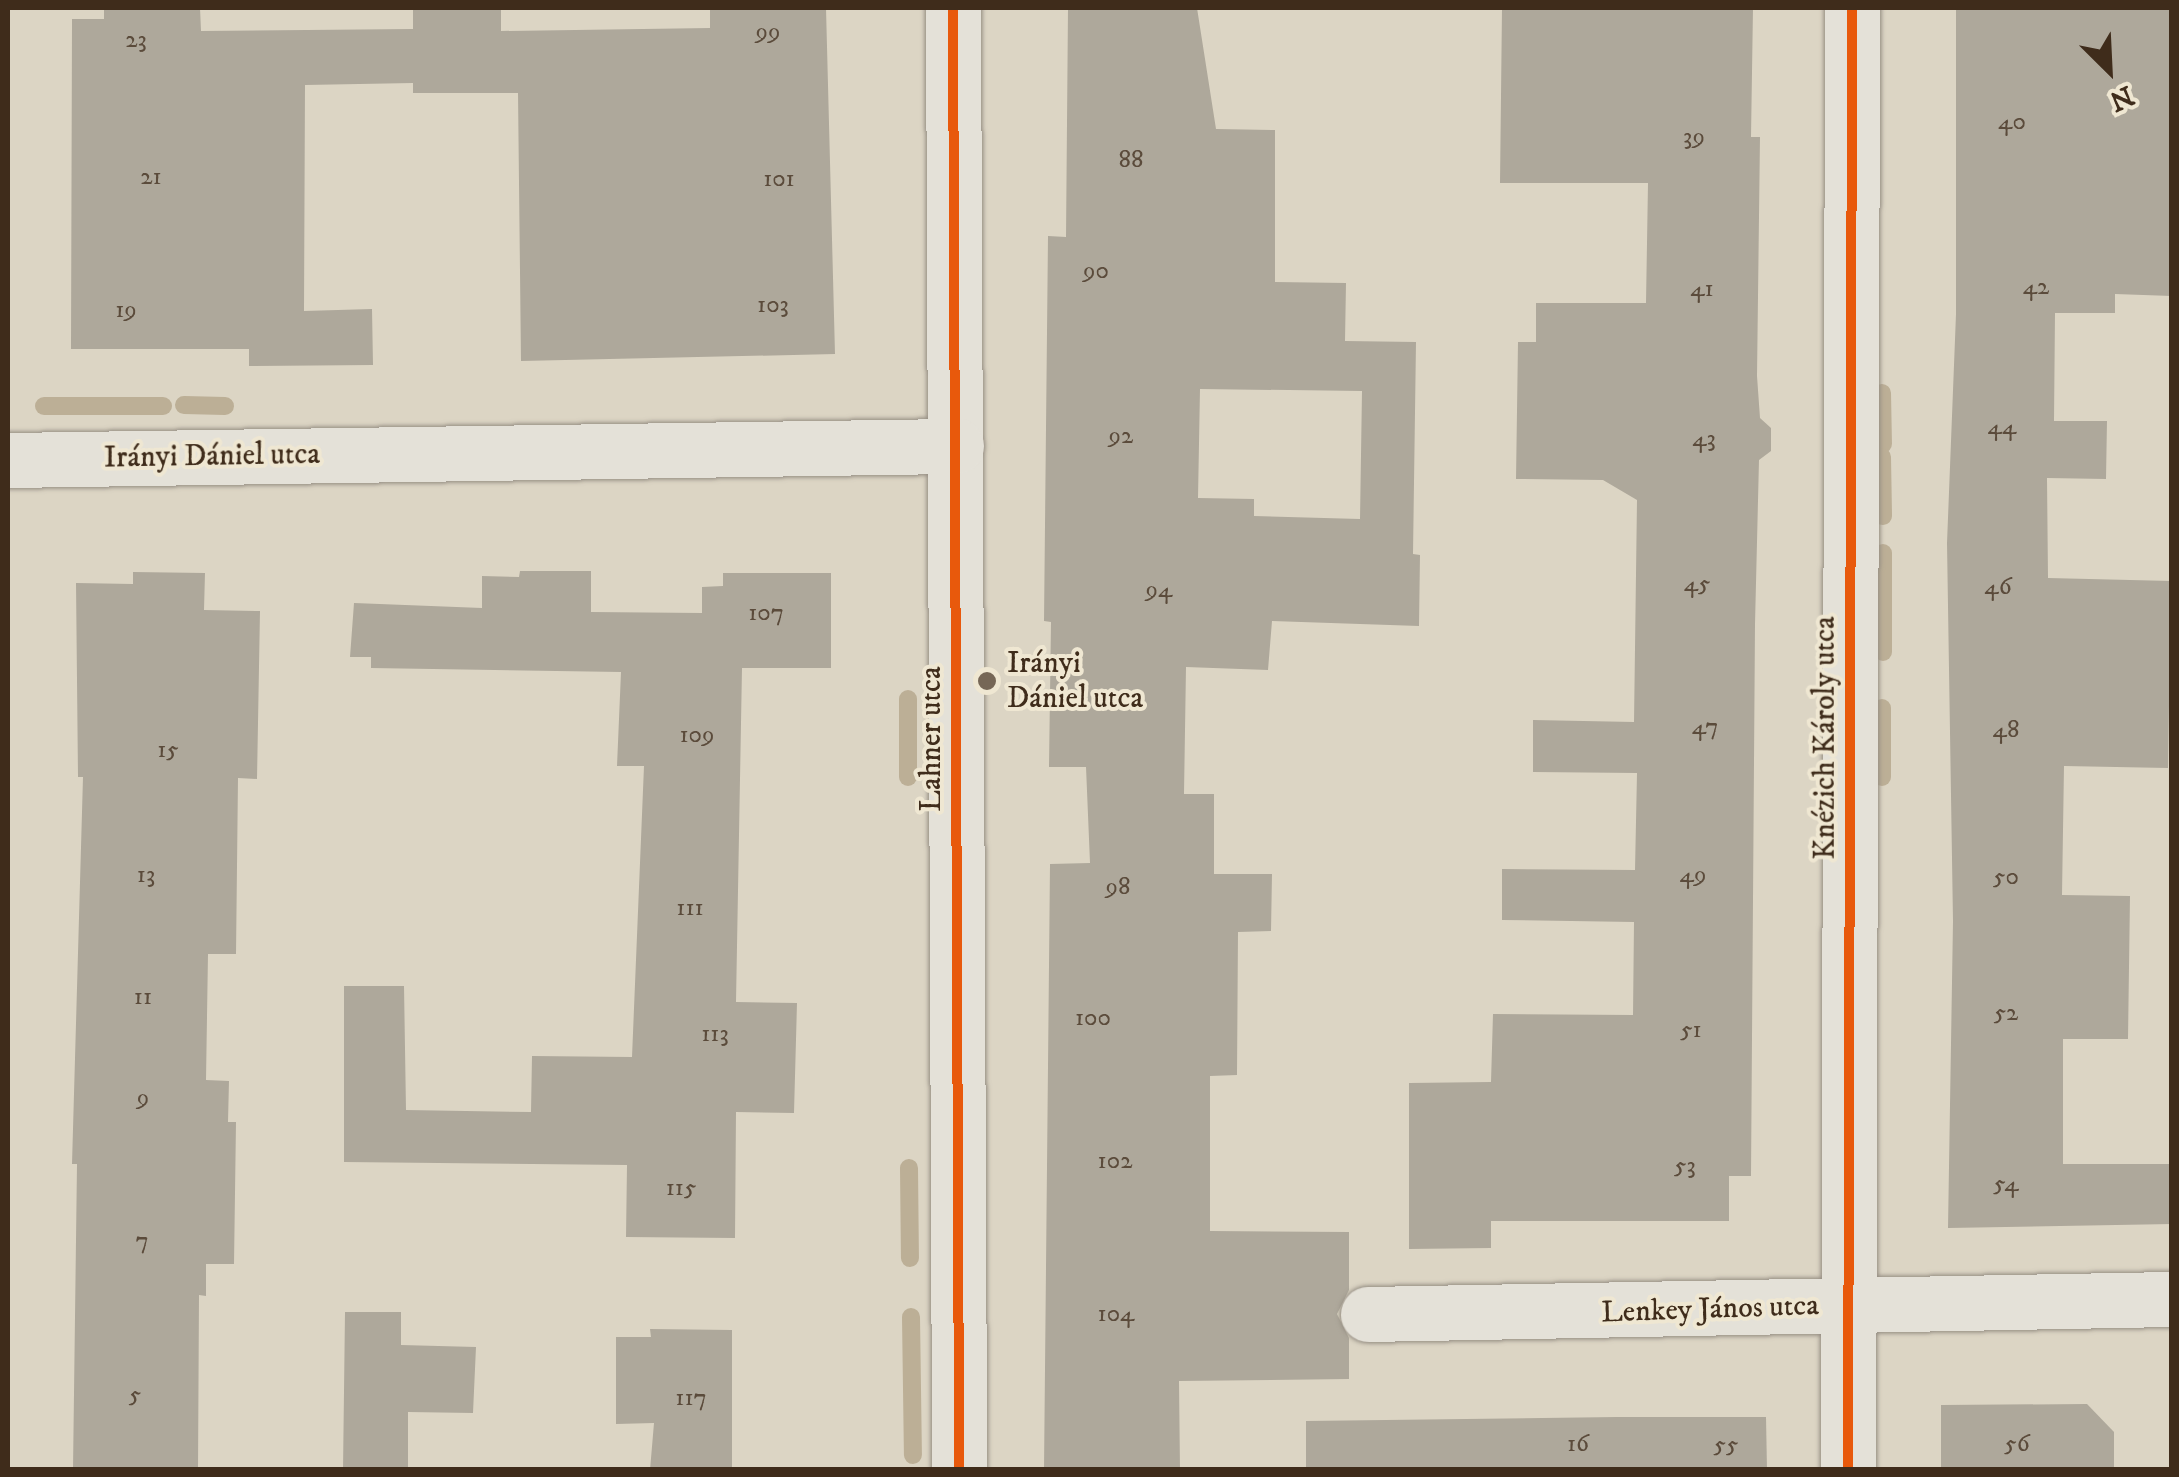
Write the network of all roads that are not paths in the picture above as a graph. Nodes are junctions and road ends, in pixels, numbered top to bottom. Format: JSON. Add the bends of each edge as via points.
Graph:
{"nodes":[{"id":1,"x":953,"y":8,"type":"edge"},
{"id":2,"x":1852,"y":8,"type":"edge"},
{"id":3,"x":956,"y":446,"type":"junction"},
{"id":4,"x":8,"y":460,"type":"edge"},
{"id":5,"x":2172,"y":1299,"type":"edge"},
{"id":6,"x":1850,"y":1306,"type":"junction"},
{"id":7,"x":1368,"y":1314,"type":"dead end"},
{"id":8,"x":959,"y":1470,"type":"edge"},
{"id":9,"x":1848,"y":1470,"type":"edge"}],
"edges":[{"from":1,"to":3,"type":"street","name":"Lahner utca"},
{"from":2,"to":6,"type":"street","name":"Knézich Károly utca"},
{"from":3,"to":4,"type":"street","name":"Irányi Dániel utca"},
{"from":3,"to":8,"type":"street","name":"Lahner utca"},
{"from":5,"to":6,"type":"street","name":"Lenkey János utca"},
{"from":6,"to":7,"type":"street","name":"Lenkey János utca"},
{"from":6,"to":9,"type":"street","name":"Knézich Károly utca"}]}
